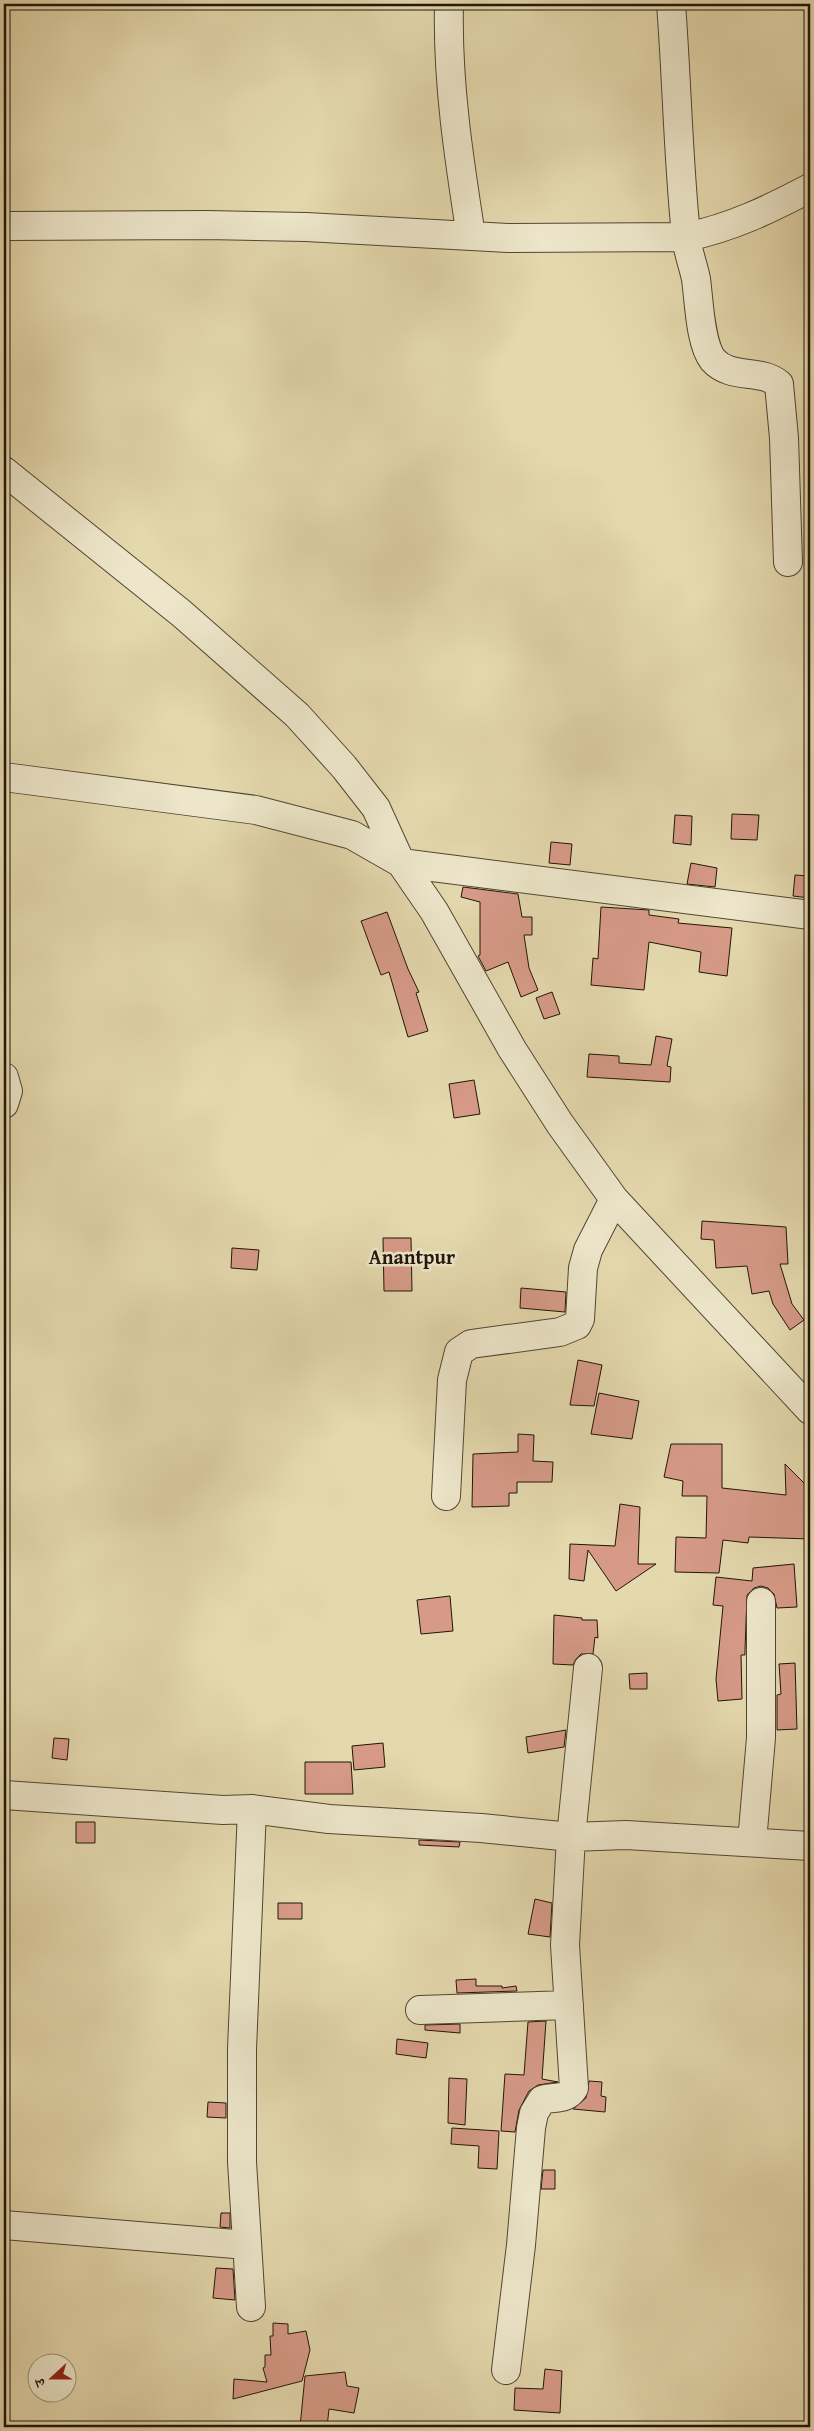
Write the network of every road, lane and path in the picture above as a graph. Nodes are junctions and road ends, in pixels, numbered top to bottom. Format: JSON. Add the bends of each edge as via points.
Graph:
{"nodes":[{"id":1,"x":449,"y":4,"type":"edge"},
{"id":2,"x":671,"y":4,"type":"edge"},
{"id":3,"x":810,"y":188,"type":"edge"},
{"id":4,"x":4,"y":226,"type":"edge"},
{"id":5,"x":471,"y":236,"type":"junction"},
{"id":6,"x":686,"y":237,"type":"junction"},
{"id":7,"x":4,"y":471,"type":"edge"},
{"id":8,"x":788,"y":562,"type":"dead end"},
{"id":9,"x":4,"y":777,"type":"edge"},
{"id":10,"x":401,"y":863,"type":"junction"},
{"id":11,"x":810,"y":915,"type":"edge"},
{"id":12,"x":4,"y":1077,"type":"edge"},
{"id":13,"x":4,"y":1104,"type":"edge"},
{"id":14,"x":614,"y":1198,"type":"junction"},
{"id":15,"x":810,"y":1410,"type":"edge"},
{"id":16,"x":446,"y":1496,"type":"dead end"},
{"id":17,"x":761,"y":1602,"type":"dead end"},
{"id":18,"x":588,"y":1668,"type":"dead end"},
{"id":19,"x":4,"y":1795,"type":"edge"},
{"id":20,"x":252,"y":1809,"type":"junction"},
{"id":21,"x":571,"y":1838,"type":"junction"},
{"id":22,"x":752,"y":1842,"type":"junction"},
{"id":23,"x":810,"y":1846,"type":"edge"},
{"id":24,"x":569,"y":2005,"type":"junction"},
{"id":25,"x":420,"y":2010,"type":"dead end"},
{"id":26,"x":4,"y":2225,"type":"edge"},
{"id":27,"x":247,"y":2245,"type":"junction"},
{"id":28,"x":251,"y":2307,"type":"dead end"},
{"id":29,"x":506,"y":2370,"type":"dead end"}],
"edges":[{"from":1,"to":5,"type":"street","via":[[455,128]]},
{"from":2,"to":6,"type":"street"},
{"from":3,"to":6,"type":"street","via":[[765,212]]},
{"from":4,"to":5,"type":"street","via":[[247,225]]},
{"from":5,"to":6,"type":"street"},
{"from":6,"to":8,"type":"street","via":[[711,358],[732,372],[772,378],[782,392]]},
{"from":7,"to":10,"type":"street","via":[[181,613],[297,715],[376,808]]},
{"from":9,"to":10,"type":"street","via":[[264,812],[352,835]]},
{"from":10,"to":11,"type":"street"},
{"from":10,"to":14,"type":"street","via":[[434,911],[512,1049],[560,1124]]},
{"from":12,"to":13,"type":"street","via":[[8,1091]]},
{"from":14,"to":15,"type":"street"},
{"from":14,"to":16,"type":"street","via":[[582,1268],[578,1325],[560,1332],[471,1344],[460,1352],[452,1380]]},
{"from":17,"to":22,"type":"street","via":[[761,1738]]},
{"from":18,"to":21,"type":"street"},
{"from":19,"to":20,"type":"street"},
{"from":20,"to":21,"type":"street","via":[[329,1819],[481,1828]]},
{"from":20,"to":27,"type":"street","via":[[242,2049],[242,2162]]},
{"from":21,"to":22,"type":"street","via":[[626,1835]]},
{"from":21,"to":24,"type":"street","via":[[565,1945]]},
{"from":22,"to":23,"type":"street"},
{"from":24,"to":25,"type":"street"},
{"from":24,"to":29,"type":"street","via":[[574,2088],[564,2097],[542,2100],[534,2113]]},
{"from":26,"to":27,"type":"street"},
{"from":27,"to":28,"type":"street"}]}
